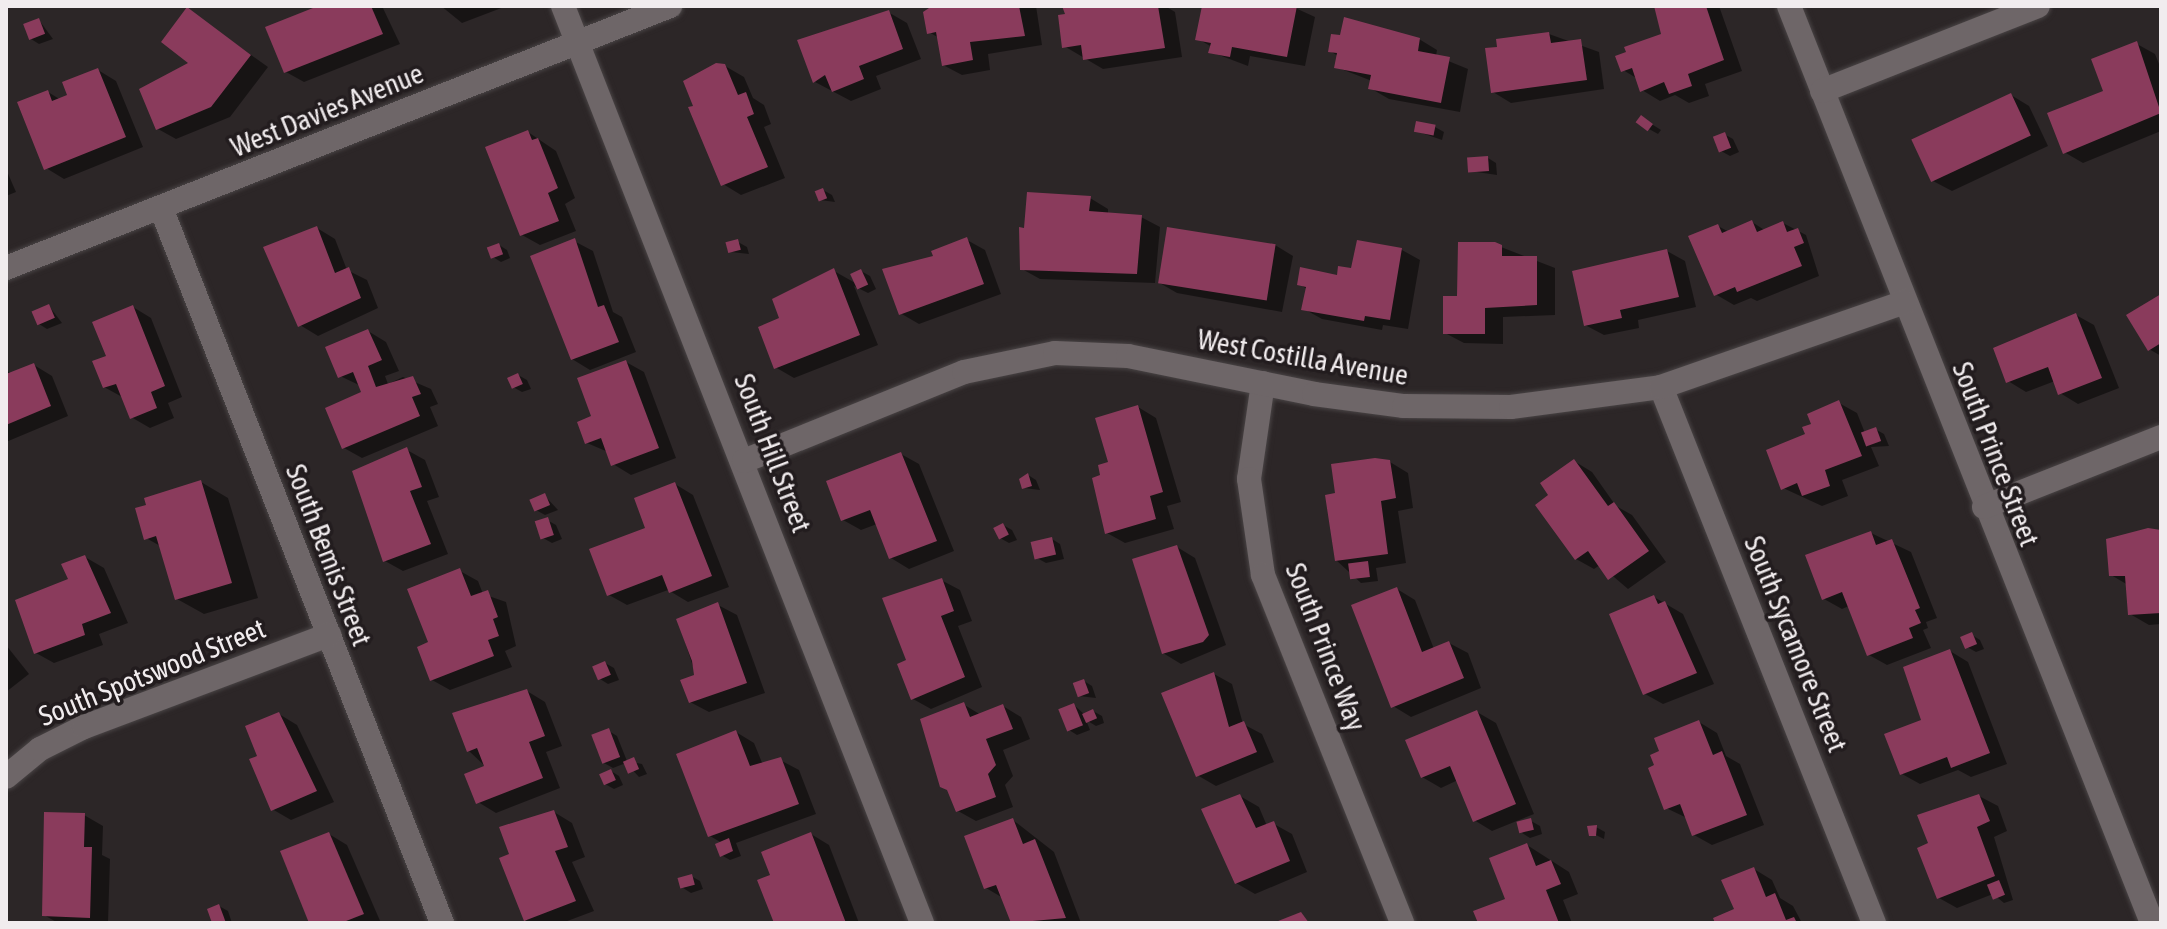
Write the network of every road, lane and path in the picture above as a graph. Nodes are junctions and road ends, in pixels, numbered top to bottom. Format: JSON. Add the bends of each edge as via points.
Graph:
{"nodes":[{"id":1,"x":563,"y":6,"type":"edge"},
{"id":2,"x":670,"y":6,"type":"edge"},
{"id":3,"x":1789,"y":6,"type":"edge"},
{"id":4,"x":2038,"y":6,"type":"edge"},
{"id":5,"x":578,"y":43,"type":"junction"},
{"id":6,"x":1822,"y":91,"type":"junction"},
{"id":7,"x":161,"y":208,"type":"junction"},
{"id":8,"x":6,"y":268,"type":"edge"},
{"id":9,"x":1905,"y":302,"type":"junction"},
{"id":10,"x":1263,"y":383,"type":"junction"},
{"id":11,"x":1661,"y":387,"type":"junction"},
{"id":12,"x":2161,"y":437,"type":"edge"},
{"id":13,"x":744,"y":461,"type":"junction"},
{"id":14,"x":1984,"y":507,"type":"junction"},
{"id":15,"x":329,"y":635,"type":"junction"},
{"id":16,"x":6,"y":777,"type":"edge"},
{"id":17,"x":2154,"y":917,"type":"edge"},
{"id":18,"x":442,"y":923,"type":"edge"},
{"id":19,"x":922,"y":923,"type":"edge"},
{"id":20,"x":1402,"y":923,"type":"edge"},
{"id":21,"x":1874,"y":923,"type":"edge"}],
"edges":[{"from":1,"to":5,"type":"street","name":"South Hill Street"},
{"from":2,"to":5,"type":"street","name":"West Davies Avenue"},
{"from":3,"to":6,"type":"street","name":"South Prince Street"},
{"from":4,"to":6,"type":"street"},
{"from":5,"to":7,"type":"street","name":"West Davies Avenue"},
{"from":5,"to":13,"type":"street","name":"South Hill Street"},
{"from":6,"to":9,"type":"street","name":"South Prince Street"},
{"from":7,"to":8,"type":"street","name":"West Davies Avenue"},
{"from":7,"to":15,"type":"street","name":"South Bemis Street"},
{"from":9,"to":11,"type":"street","name":"West Costilla Avenue"},
{"from":9,"to":14,"type":"street","name":"South Prince Street"},
{"from":10,"to":11,"type":"street","name":"West Costilla Avenue","via":[[1419,407],[1586,401]]},
{"from":10,"to":13,"type":"street","name":"West Costilla Avenue","via":[[1128,356],[1055,353],[964,372]]},
{"from":10,"to":20,"type":"street","name":"South Prince Way","via":[[1249,479],[1263,575]]},
{"from":11,"to":21,"type":"street","name":"South Sycamore Street"},
{"from":12,"to":14,"type":"street"},
{"from":13,"to":19,"type":"street","name":"South Hill Street"},
{"from":14,"to":17,"type":"street","name":"South Prince Street"},
{"from":15,"to":16,"type":"street","name":"South Spotswood Street","via":[[84,727],[40,749]]},
{"from":15,"to":18,"type":"street","name":"South Bemis Street"}]}
